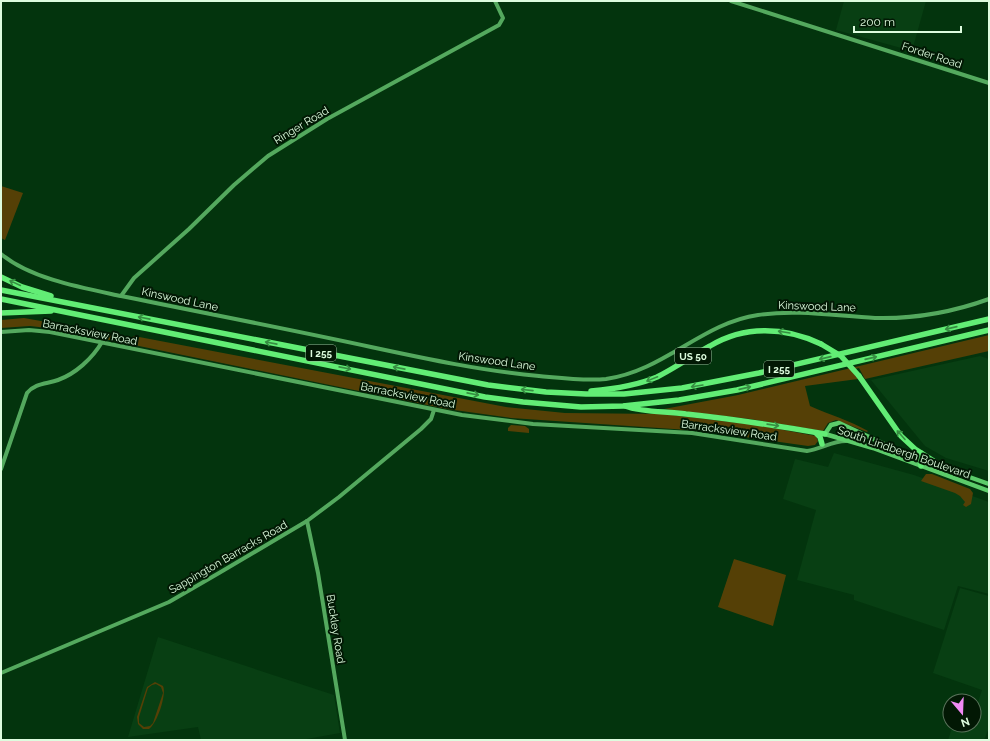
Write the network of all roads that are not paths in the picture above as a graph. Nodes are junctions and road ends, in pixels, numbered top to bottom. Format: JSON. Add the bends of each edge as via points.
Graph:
{"nodes":[{"id":1,"x":495,"y":1,"type":"edge"},
{"id":2,"x":731,"y":1,"type":"edge"},
{"id":3,"x":989,"y":83,"type":"edge"},
{"id":4,"x":1,"y":254,"type":"edge"},
{"id":5,"x":1,"y":277,"type":"edge"},
{"id":6,"x":1,"y":290,"type":"edge"},
{"id":7,"x":121,"y":296,"type":"junction"},
{"id":8,"x":1,"y":299,"type":"edge"},
{"id":9,"x":989,"y":299,"type":"edge"},
{"id":10,"x":78,"y":304,"type":"junction"},
{"id":11,"x":62,"y":311,"type":"junction"},
{"id":12,"x":1,"y":313,"type":"edge"},
{"id":13,"x":989,"y":319,"type":"edge"},
{"id":14,"x":989,"y":330,"type":"edge"},
{"id":15,"x":1,"y":332,"type":"edge"},
{"id":16,"x":102,"y":342,"type":"junction"},
{"id":17,"x":566,"y":394,"type":"junction"},
{"id":18,"x":623,"y":406,"type":"junction"},
{"id":19,"x":434,"y":410,"type":"junction"},
{"id":20,"x":816,"y":433,"type":"junction"},
{"id":21,"x":825,"y":434,"type":"junction"},
{"id":22,"x":848,"y":441,"type":"junction"},
{"id":23,"x":822,"y":444,"type":"junction"},
{"id":24,"x":815,"y":449,"type":"junction"},
{"id":25,"x":921,"y":453,"type":"junction"},
{"id":26,"x":922,"y":463,"type":"junction"},
{"id":27,"x":943,"y":467,"type":"junction"},
{"id":28,"x":1,"y":469,"type":"edge"},
{"id":29,"x":989,"y":484,"type":"edge"},
{"id":30,"x":989,"y":491,"type":"edge"},
{"id":31,"x":307,"y":521,"type":"junction"},
{"id":32,"x":1,"y":673,"type":"edge"},
{"id":33,"x":345,"y":740,"type":"edge"}],
"edges":[{"from":1,"to":7,"type":"street","name":"Ringer Road","via":[[502,16],[499,25],[327,119],[268,156],[134,278]]},
{"from":2,"to":3,"type":"street","name":"Forder Road"},
{"from":4,"to":7,"type":"street","name":"Kinswood Lane","via":[[23,268],[40,274]]},
{"from":10,"to":5,"type":"highway","one_way":true,"via":[[22,287]]},
{"from":6,"to":10,"type":"highway","number":"I 255"},
{"from":7,"to":9,"type":"street","name":"Kinswood Lane","via":[[482,370],[590,380],[619,376],[653,365],[718,328],[755,315],[790,312],[878,318],[916,316]]},
{"from":8,"to":11,"type":"highway","number":"I 255"},
{"from":17,"to":10,"type":"highway","number":"I 255","one_way":true,"via":[[482,384]]},
{"from":11,"to":12,"type":"highway"},
{"from":11,"to":18,"type":"highway","number":"I 255","one_way":true,"via":[[485,397],[555,405]]},
{"from":13,"to":17,"type":"highway","number":"I 255","one_way":true,"via":[[714,383],[643,392]]},
{"from":18,"to":14,"type":"highway","number":"I 255","one_way":true,"via":[[724,393]]},
{"from":15,"to":16,"type":"street","name":"Barracksview Road","via":[[40,331]]},
{"from":16,"to":19,"type":"street","name":"Barracksview Road"},
{"from":16,"to":28,"type":"street","via":[[90,358],[69,374],[33,387],[27,393]]},
{"from":25,"to":17,"type":"highway","number":"US 50","one_way":true,"bridge":true,"via":[[901,436],[859,376],[841,356],[821,344],[789,332],[750,332],[717,342],[649,380],[621,388]]},
{"from":18,"to":20,"type":"highway","one_way":true,"via":[[760,423]]},
{"from":19,"to":24,"type":"street","name":"Barracksview Road","via":[[506,421],[679,432],[803,450]]},
{"from":19,"to":31,"type":"street","name":"Sappington Barracks Road","via":[[431,419],[421,429]]},
{"from":20,"to":21,"type":"highway"},
{"from":20,"to":23,"type":"highway"},
{"from":21,"to":22,"type":"main road","name":"South Lindbergh Boulevard"},
{"from":21,"to":23,"type":"street"},
{"from":21,"to":26,"type":"main road","name":"South Lindbergh Boulevard","via":[[831,425],[839,423]]},
{"from":22,"to":24,"type":"street","name":"Barracksview Road"},
{"from":22,"to":26,"type":"main road","name":"South Lindbergh Boulevard"},
{"from":23,"to":24,"type":"street"},
{"from":25,"to":26,"type":"highway"},
{"from":25,"to":27,"type":"highway","number":"US 50"},
{"from":26,"to":27,"type":"main road","name":"South Lindbergh Boulevard"},
{"from":26,"to":30,"type":"main road","name":"South Lindbergh Boulevard"},
{"from":27,"to":29,"type":"main road","name":"South Lindbergh Boulevard","number":"US 50"},
{"from":31,"to":32,"type":"street","name":"Sappington Barracks Road","via":[[169,602]]},
{"from":31,"to":33,"type":"street","name":"Buckley Road"}]}
